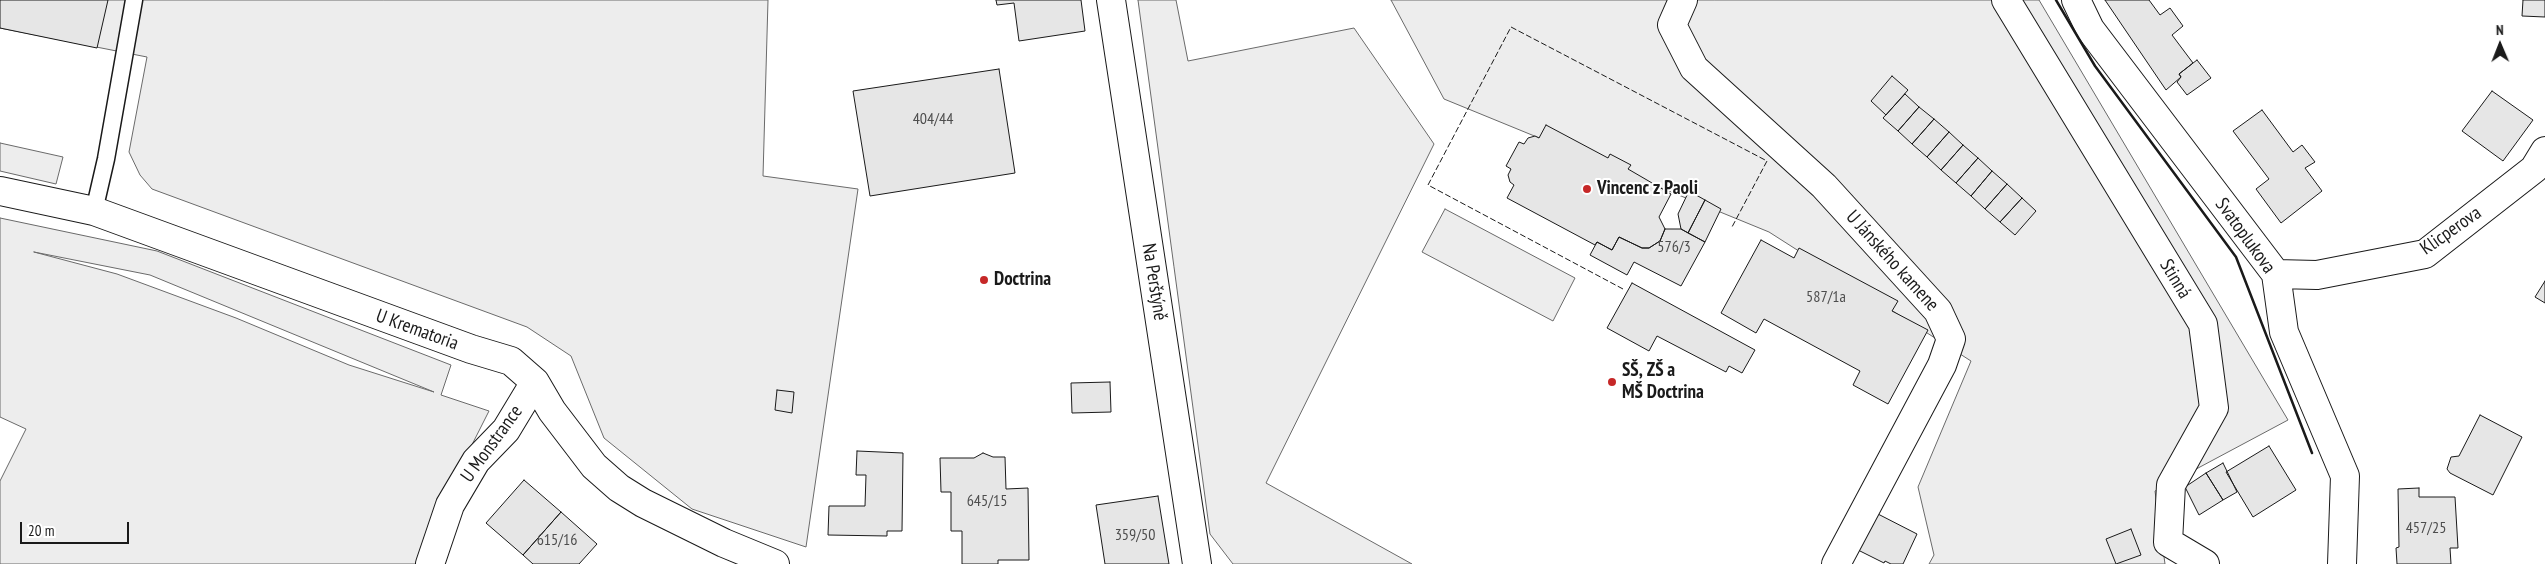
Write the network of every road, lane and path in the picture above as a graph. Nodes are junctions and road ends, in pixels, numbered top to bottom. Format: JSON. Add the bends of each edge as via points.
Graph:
{"nodes":[{"id":1,"x":134,"y":0,"type":"edge"},
{"id":2,"x":1111,"y":0,"type":"edge"},
{"id":3,"x":1683,"y":0,"type":"edge"},
{"id":4,"x":2006,"y":0,"type":"edge"},
{"id":5,"x":2076,"y":0,"type":"edge"},
{"id":6,"x":2545,"y":151,"type":"edge"},
{"id":7,"x":0,"y":191,"type":"edge"},
{"id":8,"x":94,"y":211,"type":"junction"},
{"id":9,"x":2276,"y":274,"type":"junction"},
{"id":10,"x":535,"y":382,"type":"junction"},
{"id":11,"x":430,"y":564,"type":"edge"},
{"id":12,"x":775,"y":564,"type":"edge"},
{"id":13,"x":1197,"y":564,"type":"edge"},
{"id":14,"x":1836,"y":564,"type":"edge"},
{"id":15,"x":2205,"y":564,"type":"edge"},
{"id":16,"x":2342,"y":564,"type":"edge"}],
"edges":[{"from":1,"to":8,"type":"lane"},
{"from":2,"to":13,"type":"street","name":"Na Perštýně"},
{"from":3,"to":14,"type":"street","name":"U Jánského kamene","via":[[1672,24],[1694,68],[1824,186],[1938,311],[1951,338],[1942,365]]},
{"from":4,"to":15,"type":"street","name":"Stinná","via":[[2203,324],[2214,408],[2171,485],[2168,542]]},
{"from":5,"to":9,"type":"street","name":"Svatoplukova","via":[[2090,29]]},
{"from":6,"to":9,"type":"street","name":"Klicperova","via":[[2534,169],[2425,254],[2317,275]]},
{"from":7,"to":8,"type":"street","name":"U Krematoria"},
{"from":8,"to":10,"type":"street","name":"U Krematoria","via":[[510,361]]},
{"from":9,"to":16,"type":"street","name":"Svatoplukova","via":[[2284,332],[2345,476]]},
{"from":10,"to":11,"type":"street","name":"U Monstrance","via":[[506,430],[476,461],[450,505]]},
{"from":10,"to":12,"type":"street","name":"U Krematoria","via":[[552,411],[594,466],[619,488],[716,539]]}]}
